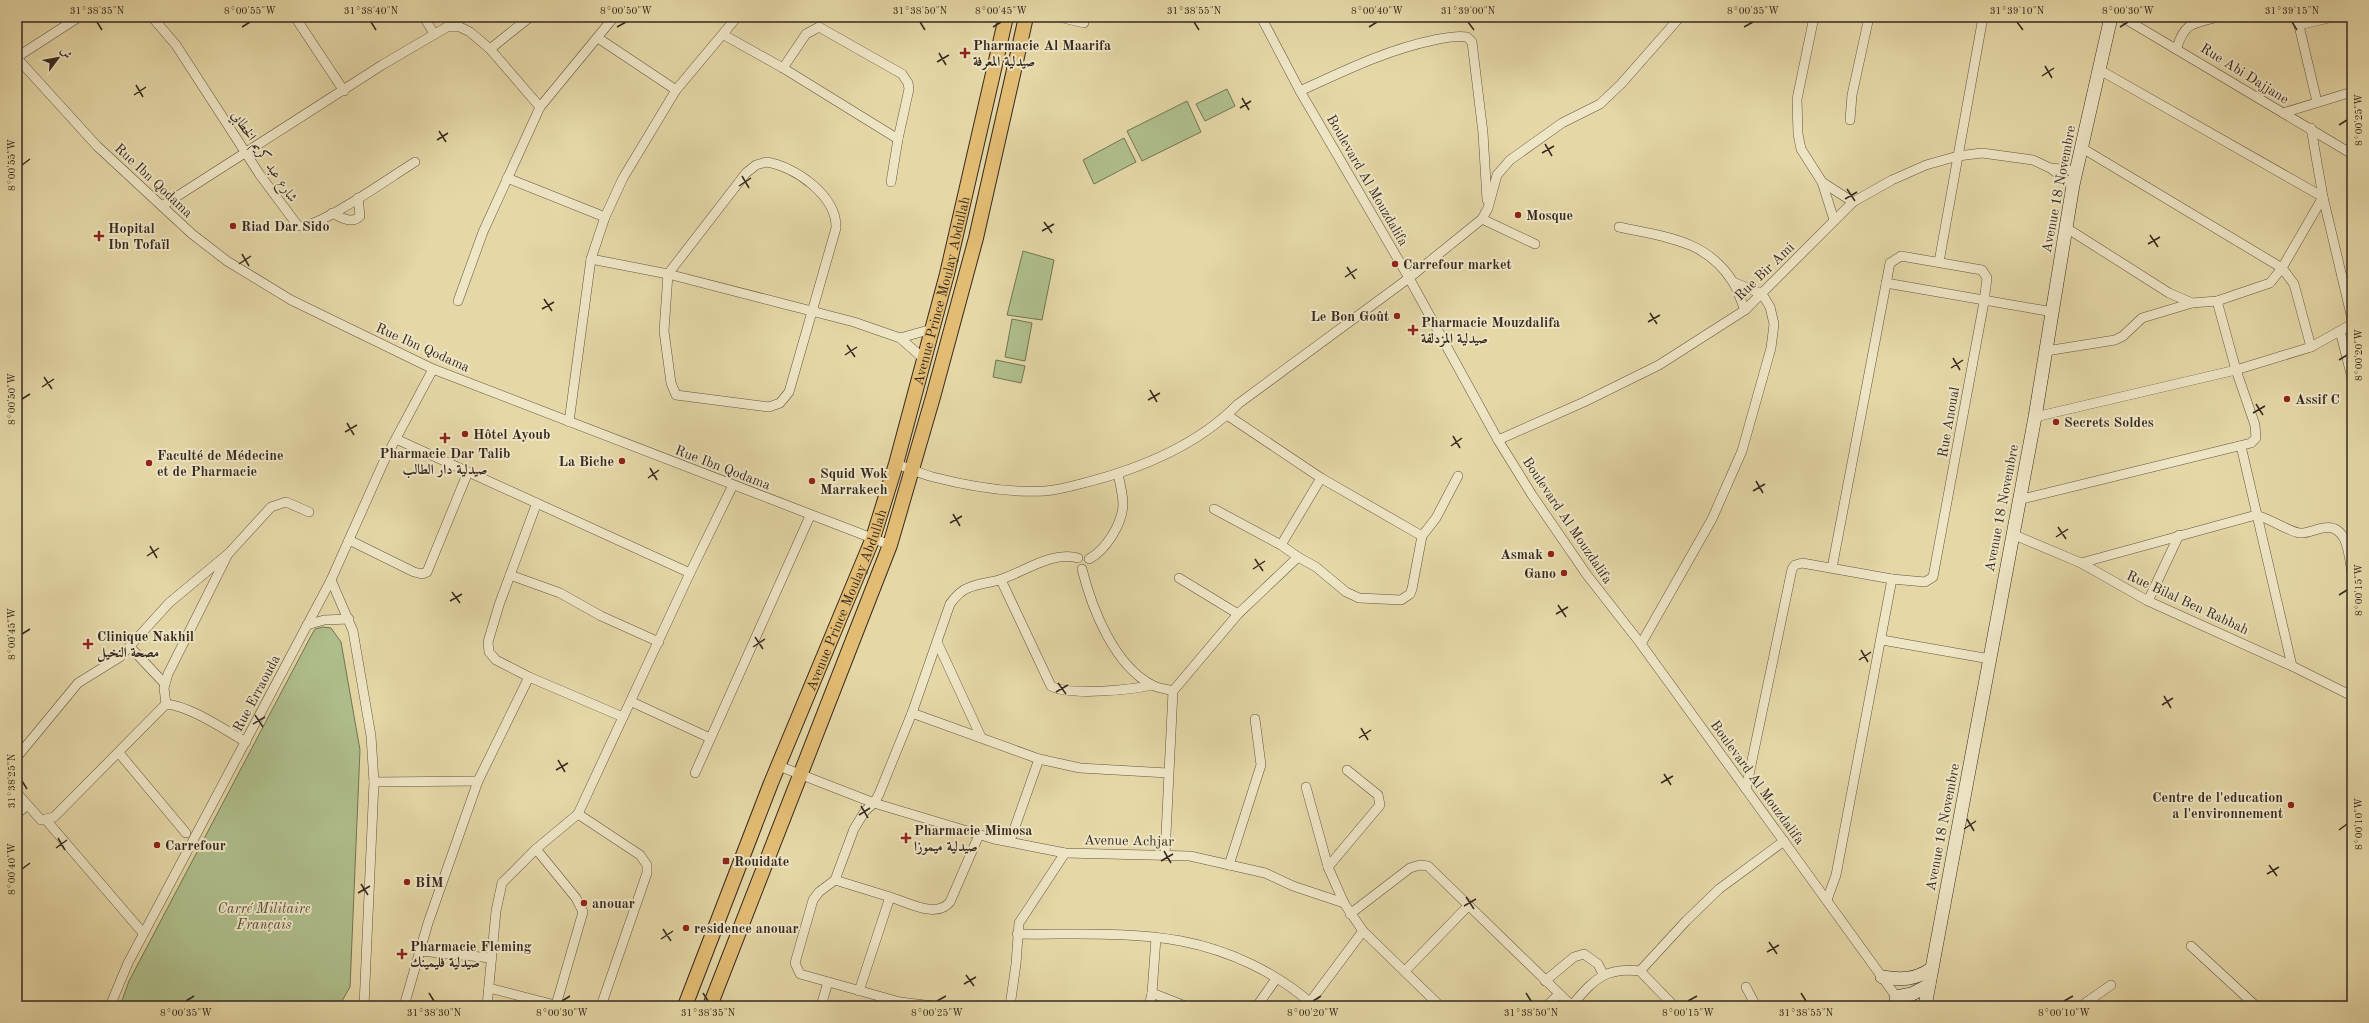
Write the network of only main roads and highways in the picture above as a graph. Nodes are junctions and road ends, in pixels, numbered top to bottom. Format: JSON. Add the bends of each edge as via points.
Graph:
{"nodes":[{"id":1,"x":1006,"y":17,"type":"edge"},
{"id":2,"x":1026,"y":17,"type":"edge"},
{"id":3,"x":685,"y":1006,"type":"edge"},
{"id":4,"x":710,"y":1006,"type":"edge"}],
"edges":[{"from":1,"to":3,"type":"main road","name":"Avenue Prince Moulay Abdullah","via":[[947,274],[874,538],[779,766]]},
{"from":2,"to":4,"type":"main road","name":"Avenue Prince Moulay Abdullah","via":[[974,245],[890,544]]}]}
